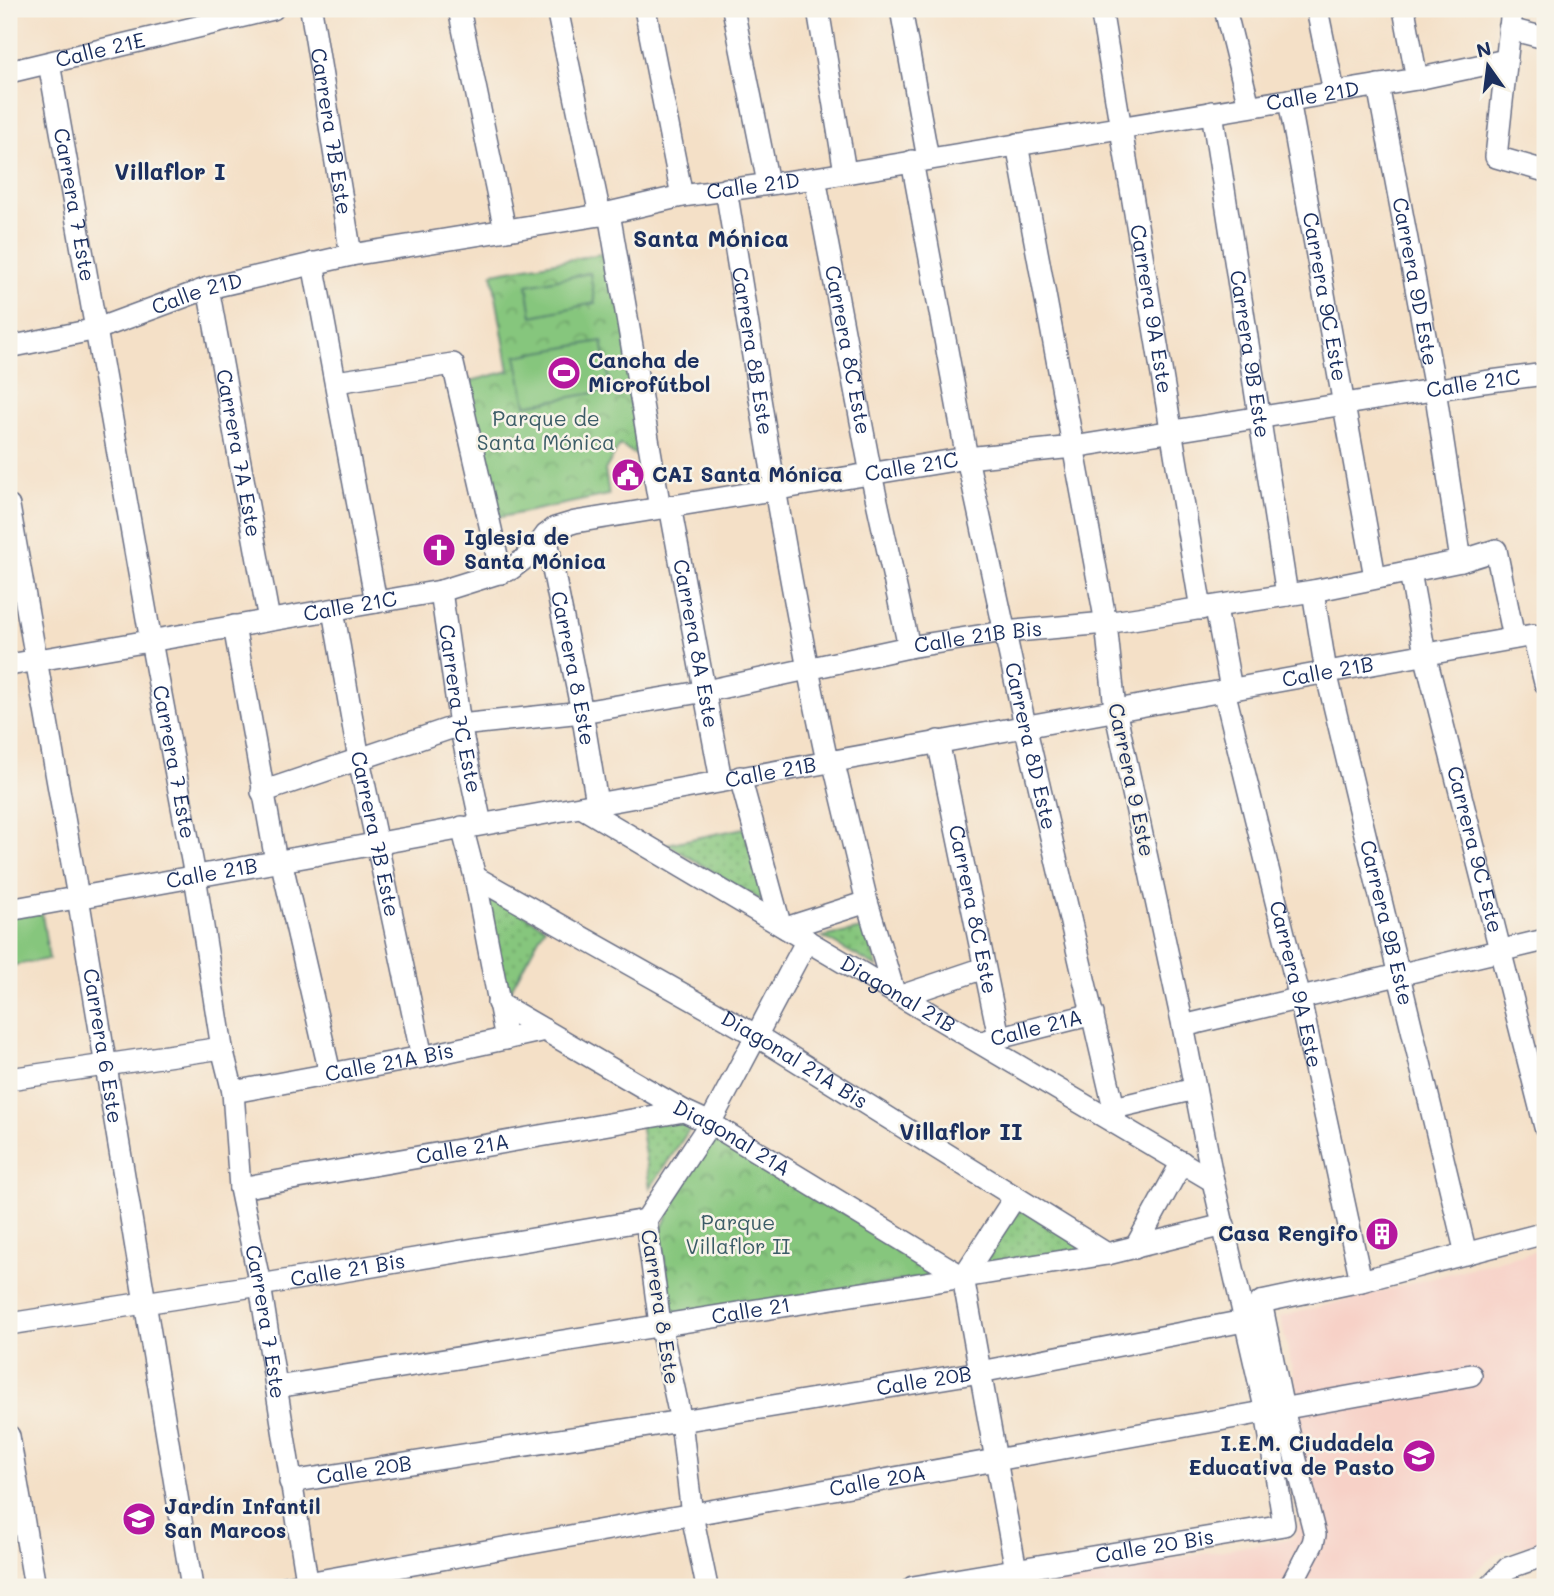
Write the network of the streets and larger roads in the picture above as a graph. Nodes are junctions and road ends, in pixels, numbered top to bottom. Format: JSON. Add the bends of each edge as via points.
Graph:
{"nodes":[{"id":1,"x":273,"y":9,"type":"edge"},
{"id":2,"x":311,"y":9,"type":"edge"},
{"id":3,"x":459,"y":9,"type":"edge"},
{"id":4,"x":557,"y":9,"type":"edge"},
{"id":5,"x":645,"y":9,"type":"edge"},
{"id":6,"x":733,"y":9,"type":"edge"},
{"id":7,"x":818,"y":9,"type":"edge"},
{"id":8,"x":901,"y":9,"type":"edge"},
{"id":9,"x":1101,"y":9,"type":"edge"},
{"id":10,"x":1225,"y":9,"type":"edge"},
{"id":11,"x":1317,"y":9,"type":"edge"},
{"id":12,"x":1404,"y":9,"type":"edge"},
{"id":13,"x":1511,"y":19,"type":"edge"},
{"id":14,"x":1545,"y":38,"type":"edge"},
{"id":15,"x":1506,"y":60,"type":"junction"},
{"id":16,"x":50,"y":63,"type":"junction"},
{"id":17,"x":9,"y":72,"type":"edge"},
{"id":18,"x":1417,"y":79,"type":"junction"},
{"id":19,"x":1378,"y":85,"type":"junction"},
{"id":20,"x":1334,"y":92,"type":"junction"},
{"id":21,"x":1289,"y":100,"type":"junction"},
{"id":22,"x":1249,"y":106,"type":"junction"},
{"id":23,"x":1212,"y":112,"type":"junction"},
{"id":24,"x":1122,"y":127,"type":"junction"},
{"id":25,"x":1017,"y":144,"type":"junction"},
{"id":26,"x":920,"y":160,"type":"junction"},
{"id":27,"x":1545,"y":171,"type":"edge"},
{"id":28,"x":845,"y":172,"type":"junction"},
{"id":29,"x":815,"y":177,"type":"junction"},
{"id":30,"x":768,"y":183,"type":"junction"},
{"id":31,"x":726,"y":189,"type":"junction"},
{"id":32,"x":682,"y":196,"type":"junction"},
{"id":33,"x":604,"y":214,"type":"junction"},
{"id":34,"x":505,"y":230,"type":"junction"},
{"id":35,"x":351,"y":255,"type":"junction"},
{"id":36,"x":313,"y":263,"type":"junction"},
{"id":37,"x":208,"y":288,"type":"junction"},
{"id":38,"x":97,"y":330,"type":"junction"},
{"id":39,"x":9,"y":347,"type":"edge"},
{"id":40,"x":1544,"y":374,"type":"edge"},
{"id":41,"x":336,"y":382,"type":"junction"},
{"id":42,"x":1435,"y":389,"type":"junction"},
{"id":43,"x":1344,"y":404,"type":"junction"},
{"id":44,"x":1259,"y":417,"type":"junction"},
{"id":45,"x":1170,"y":431,"type":"junction"},
{"id":46,"x":1073,"y":447,"type":"junction"},
{"id":47,"x":967,"y":458,"type":"junction"},
{"id":48,"x":871,"y":474,"type":"junction"},
{"id":49,"x":775,"y":489,"type":"junction"},
{"id":50,"x":9,"y":506,"type":"edge"},
{"id":51,"x":665,"y":507,"type":"junction"},
{"id":52,"x":546,"y":535,"type":"junction"},
{"id":53,"x":1461,"y":561,"type":"junction"},
{"id":54,"x":1410,"y":572,"type":"junction"},
{"id":55,"x":502,"y":573,"type":"junction"},
{"id":56,"x":1375,"y":577,"type":"junction"},
{"id":57,"x":441,"y":591,"type":"junction"},
{"id":58,"x":1313,"y":591,"type":"junction"},
{"id":59,"x":1287,"y":594,"type":"junction"},
{"id":60,"x":376,"y":602,"type":"junction"},
{"id":61,"x":1209,"y":608,"type":"junction"},
{"id":62,"x":332,"y":610,"type":"junction"},
{"id":63,"x":269,"y":620,"type":"junction"},
{"id":64,"x":1106,"y":623,"type":"junction"},
{"id":65,"x":234,"y":626,"type":"junction"},
{"id":66,"x":1004,"y":632,"type":"junction"},
{"id":67,"x":1523,"y":637,"type":"junction"},
{"id":68,"x":151,"y":640,"type":"junction"},
{"id":69,"x":909,"y":647,"type":"junction"},
{"id":70,"x":1425,"y":654,"type":"junction"},
{"id":71,"x":35,"y":660,"type":"junction"},
{"id":72,"x":9,"y":665,"type":"edge"},
{"id":73,"x":807,"y":670,"type":"junction"},
{"id":74,"x":1326,"y":672,"type":"junction"},
{"id":75,"x":1545,"y":683,"type":"edge"},
{"id":76,"x":1227,"y":690,"type":"junction"},
{"id":77,"x":706,"y":691,"type":"junction"},
{"id":78,"x":1115,"y":709,"type":"junction"},
{"id":79,"x":582,"y":712,"type":"junction"},
{"id":80,"x":460,"y":725,"type":"junction"},
{"id":81,"x":1025,"y":725,"type":"junction"},
{"id":82,"x":938,"y":741,"type":"junction"},
{"id":83,"x":359,"y":759,"type":"junction"},
{"id":84,"x":830,"y":760,"type":"junction"},
{"id":85,"x":731,"y":778,"type":"junction"},
{"id":86,"x":262,"y":792,"type":"junction"},
{"id":87,"x":589,"y":805,"type":"junction"},
{"id":88,"x":472,"y":825,"type":"junction"},
{"id":89,"x":377,"y":843,"type":"junction"},
{"id":90,"x":279,"y":860,"type":"junction"},
{"id":91,"x":195,"y":876,"type":"junction"},
{"id":92,"x":475,"y":877,"type":"junction"},
{"id":93,"x":78,"y":897,"type":"junction"},
{"id":94,"x":867,"y":902,"type":"junction"},
{"id":95,"x":9,"y":910,"type":"edge"},
{"id":96,"x":783,"y":926,"type":"junction"},
{"id":97,"x":807,"y":940,"type":"junction"},
{"id":98,"x":1545,"y":940,"type":"edge"},
{"id":99,"x":1502,"y":952,"type":"junction"},
{"id":100,"x":984,"y":968,"type":"junction"},
{"id":101,"x":1398,"y":976,"type":"junction"},
{"id":102,"x":897,"y":994,"type":"junction"},
{"id":103,"x":1300,"y":999,"type":"junction"},
{"id":104,"x":498,"y":1003,"type":"junction"},
{"id":105,"x":1093,"y":1014,"type":"junction"},
{"id":106,"x":1183,"y":1026,"type":"junction"},
{"id":107,"x":545,"y":1030,"type":"junction"},
{"id":108,"x":757,"y":1036,"type":"junction"},
{"id":109,"x":506,"y":1040,"type":"junction"},
{"id":110,"x":990,"y":1040,"type":"junction"},
{"id":111,"x":222,"y":1048,"type":"junction"},
{"id":112,"x":422,"y":1057,"type":"junction"},
{"id":113,"x":105,"y":1063,"type":"junction"},
{"id":114,"x":330,"y":1073,"type":"junction"},
{"id":115,"x":9,"y":1079,"type":"edge"},
{"id":116,"x":1195,"y":1089,"type":"junction"},
{"id":117,"x":233,"y":1091,"type":"junction"},
{"id":118,"x":684,"y":1111,"type":"junction"},
{"id":119,"x":1115,"y":1115,"type":"junction"},
{"id":120,"x":710,"y":1123,"type":"junction"},
{"id":121,"x":1545,"y":1127,"type":"edge"},
{"id":122,"x":1182,"y":1162,"type":"junction"},
{"id":123,"x":1213,"y":1181,"type":"junction"},
{"id":124,"x":240,"y":1188,"type":"junction"},
{"id":125,"x":1015,"y":1197,"type":"junction"},
{"id":126,"x":646,"y":1220,"type":"junction"},
{"id":127,"x":1224,"y":1225,"type":"junction"},
{"id":128,"x":1545,"y":1233,"type":"edge"},
{"id":129,"x":1135,"y":1248,"type":"junction"},
{"id":130,"x":1107,"y":1254,"type":"junction"},
{"id":131,"x":1466,"y":1254,"type":"junction"},
{"id":132,"x":963,"y":1277,"type":"junction"},
{"id":133,"x":1361,"y":1281,"type":"junction"},
{"id":134,"x":260,"y":1285,"type":"junction"},
{"id":135,"x":146,"y":1301,"type":"junction"},
{"id":136,"x":1261,"y":1301,"type":"junction"},
{"id":137,"x":1244,"y":1321,"type":"junction"},
{"id":138,"x":9,"y":1324,"type":"edge"},
{"id":139,"x":660,"y":1324,"type":"junction"},
{"id":140,"x":980,"y":1372,"type":"junction"},
{"id":141,"x":1471,"y":1376,"type":"dead end"},
{"id":142,"x":276,"y":1387,"type":"junction"},
{"id":143,"x":1275,"y":1411,"type":"junction"},
{"id":144,"x":681,"y":1422,"type":"junction"},
{"id":145,"x":10,"y":1446,"type":"edge"},
{"id":146,"x":996,"y":1461,"type":"junction"},
{"id":147,"x":290,"y":1482,"type":"junction"},
{"id":148,"x":692,"y":1515,"type":"junction"},
{"id":149,"x":1545,"y":1555,"type":"edge"},
{"id":150,"x":1017,"y":1578,"type":"edge"},
{"id":151,"x":307,"y":1585,"type":"edge"},
{"id":152,"x":35,"y":1587,"type":"edge"},
{"id":153,"x":192,"y":1587,"type":"edge"},
{"id":154,"x":285,"y":1587,"type":"edge"},
{"id":155,"x":706,"y":1587,"type":"edge"},
{"id":156,"x":913,"y":1587,"type":"edge"},
{"id":157,"x":1290,"y":1587,"type":"edge"},
{"id":158,"x":1490,"y":1587,"type":"edge"}],
"edges":[{"from":1,"to":16,"type":"street","name":"Calle 21E"},
{"from":2,"to":35,"type":"street","name":"Carrera 7B Este"},
{"from":3,"to":34,"type":"street"},
{"from":4,"to":33,"type":"street"},
{"from":5,"to":32,"type":"street"},
{"from":6,"to":30,"type":"street"},
{"from":7,"to":28,"type":"street"},
{"from":8,"to":26,"type":"street","name":"Carrera 8D Este"},
{"from":9,"to":24,"type":"street","name":"Carrera 9A Este"},
{"from":10,"to":22,"type":"street"},
{"from":11,"to":20,"type":"street"},
{"from":12,"to":18,"type":"street"},
{"from":13,"to":14,"type":"street"},
{"from":13,"to":15,"type":"street"},
{"from":15,"to":18,"type":"street","name":"Calle 21D"},
{"from":15,"to":27,"type":"street","via":[[1496,157]]},
{"from":16,"to":17,"type":"street","name":"Calle 21E"},
{"from":16,"to":38,"type":"street","name":"Carrera 7 Este"},
{"from":18,"to":19,"type":"street","name":"Calle 21D"},
{"from":19,"to":20,"type":"street","name":"Calle 21D"},
{"from":19,"to":42,"type":"street","name":"Carrera 9D Este"},
{"from":20,"to":21,"type":"street","name":"Calle 21D"},
{"from":21,"to":22,"type":"street","name":"Calle 21D"},
{"from":21,"to":43,"type":"street","name":"Carrera 9C Este"},
{"from":22,"to":23,"type":"street","name":"Calle 21D"},
{"from":23,"to":24,"type":"street","name":"Calle 21D"},
{"from":23,"to":44,"type":"street","name":"Carrera 9B Este"},
{"from":24,"to":25,"type":"street","name":"Calle 21D"},
{"from":24,"to":45,"type":"street","name":"Carrera 9A Este"},
{"from":25,"to":26,"type":"street","name":"Calle 21D"},
{"from":25,"to":46,"type":"street","name":"Carrera 9 Este"},
{"from":26,"to":28,"type":"street","name":"Calle 21D"},
{"from":26,"to":47,"type":"street","name":"Carrera 8D Este"},
{"from":28,"to":29,"type":"street","name":"Calle 21D"},
{"from":29,"to":30,"type":"street","name":"Calle 21D"},
{"from":29,"to":48,"type":"street","name":"Carrera 8C Este"},
{"from":30,"to":31,"type":"street","name":"Calle 21D"},
{"from":31,"to":32,"type":"street","name":"Calle 21D"},
{"from":31,"to":49,"type":"street","name":"Carrera 8B Este"},
{"from":32,"to":33,"type":"street","name":"Calle 21D"},
{"from":33,"to":34,"type":"street","name":"Calle 21D"},
{"from":33,"to":51,"type":"street","name":"Carrera 8A Este"},
{"from":34,"to":35,"type":"street","name":"Calle 21D"},
{"from":35,"to":36,"type":"street","name":"Calle 21D"},
{"from":36,"to":37,"type":"street","name":"Calle 21D"},
{"from":36,"to":41,"type":"street"},
{"from":37,"to":38,"type":"street","name":"Calle 21D"},
{"from":37,"to":63,"type":"street","name":"Carrera 7A Este"},
{"from":38,"to":39,"type":"street","name":"Calle 21D"},
{"from":38,"to":68,"type":"street","name":"Carrera 7 Este"},
{"from":40,"to":42,"type":"street","name":"Calle 21C"},
{"from":41,"to":55,"type":"street","via":[[453,364]]},
{"from":41,"to":60,"type":"street"},
{"from":42,"to":43,"type":"street","name":"Calle 21C"},
{"from":42,"to":53,"type":"street","name":"Carrera 9D Este"},
{"from":43,"to":44,"type":"street","name":"Calle 21C"},
{"from":43,"to":56,"type":"street","name":"Carrera 9C Este"},
{"from":44,"to":45,"type":"street","name":"Calle 21C"},
{"from":44,"to":59,"type":"street","name":"Carrera 9B Este"},
{"from":45,"to":46,"type":"street","name":"Calle 21C"},
{"from":45,"to":61,"type":"street","name":"Carrera 9A Este"},
{"from":46,"to":47,"type":"street","name":"Calle 21C"},
{"from":46,"to":64,"type":"street","name":"Carrera 9 Este"},
{"from":47,"to":48,"type":"street","name":"Calle 21C"},
{"from":47,"to":66,"type":"street","name":"Carrera 8D Este"},
{"from":48,"to":49,"type":"street","name":"Calle 21C"},
{"from":48,"to":69,"type":"street","name":"Carrera 8C Este"},
{"from":49,"to":51,"type":"street","name":"Calle 21C"},
{"from":49,"to":73,"type":"street","name":"Carrera 8B Este"},
{"from":50,"to":71,"type":"street","name":"Carrera 6 Este"},
{"from":51,"to":52,"type":"street","name":"Calle 21C","via":[[575,522]]},
{"from":51,"to":77,"type":"street","name":"Carrera 8A Este"},
{"from":52,"to":55,"type":"street","name":"Calle 21C","via":[[533,553]]},
{"from":52,"to":79,"type":"street","name":"Carrera 8 Este"},
{"from":53,"to":54,"type":"street","name":"Calle 21B Bis"},
{"from":53,"to":67,"type":"street","name":"Calle 21B Bis","via":[[1496,550]]},
{"from":54,"to":56,"type":"street","name":"Calle 21B Bis"},
{"from":54,"to":70,"type":"street","name":"Carrera 9C Este"},
{"from":55,"to":57,"type":"street","name":"Calle 21C"},
{"from":56,"to":58,"type":"street","name":"Calle 21B Bis"},
{"from":57,"to":60,"type":"street","name":"Calle 21C"},
{"from":57,"to":80,"type":"street","name":"Carrera 7C Este"},
{"from":58,"to":59,"type":"street","name":"Calle 21B Bis"},
{"from":58,"to":74,"type":"street","name":"Carrera 9B Este"},
{"from":59,"to":61,"type":"street","name":"Calle 21B Bis"},
{"from":60,"to":62,"type":"street","name":"Calle 21C"},
{"from":61,"to":64,"type":"street","name":"Calle 21B Bis"},
{"from":61,"to":76,"type":"street","name":"Carrera 9A Este"},
{"from":62,"to":63,"type":"street","name":"Calle 21C"},
{"from":62,"to":83,"type":"street","name":"Carrera 7B Este"},
{"from":63,"to":65,"type":"street","name":"Calle 21C"},
{"from":64,"to":66,"type":"street","name":"Calle 21B Bis"},
{"from":64,"to":78,"type":"street","name":"Carrera 9 Este"},
{"from":65,"to":68,"type":"street","name":"Calle 21C"},
{"from":65,"to":86,"type":"street"},
{"from":66,"to":69,"type":"street","name":"Calle 21B Bis"},
{"from":66,"to":81,"type":"street","name":"Carrera 8D Este"},
{"from":67,"to":70,"type":"street","name":"Calle 21B"},
{"from":67,"to":75,"type":"street"},
{"from":68,"to":71,"type":"street","name":"Calle 21C"},
{"from":68,"to":91,"type":"street","name":"Carrera 7 Este"},
{"from":69,"to":73,"type":"street","name":"Calle 21B Bis"},
{"from":70,"to":74,"type":"street","name":"Calle 21B"},
{"from":70,"to":99,"type":"street","name":"Carrera 9C Este"},
{"from":71,"to":72,"type":"street","name":"Calle 21C"},
{"from":71,"to":93,"type":"street","name":"Carrera 6 Este"},
{"from":73,"to":77,"type":"street","name":"Calle 21B Bis"},
{"from":73,"to":84,"type":"street","name":"Carrera 8B Este"},
{"from":74,"to":76,"type":"street","name":"Calle 21B"},
{"from":74,"to":101,"type":"street","name":"Carrera 9B Este"},
{"from":76,"to":78,"type":"street","name":"Calle 21B"},
{"from":76,"to":103,"type":"street","name":"Carrera 9A Este"},
{"from":77,"to":79,"type":"street","name":"Calle 21B Bis"},
{"from":77,"to":85,"type":"street","name":"Carrera 8A Este"},
{"from":78,"to":81,"type":"street","name":"Calle 21B"},
{"from":78,"to":106,"type":"street","name":"Carrera 9 Este"},
{"from":79,"to":80,"type":"street","name":"Calle 21B Bis"},
{"from":79,"to":87,"type":"street","name":"Carrera 8 Este"},
{"from":80,"to":83,"type":"street","name":"Calle 21B Bis"},
{"from":80,"to":88,"type":"street","name":"Carrera 7C Este"},
{"from":81,"to":82,"type":"street","name":"Calle 21B"},
{"from":81,"to":105,"type":"street","name":"Carrera 8D Este"},
{"from":82,"to":84,"type":"street","name":"Calle 21B"},
{"from":82,"to":100,"type":"street","name":"Carrera 8C Este"},
{"from":83,"to":86,"type":"street","name":"Calle 21B Bis"},
{"from":83,"to":89,"type":"street","name":"Carrera 7B Este"},
{"from":84,"to":85,"type":"street","name":"Calle 21B"},
{"from":84,"to":94,"type":"street","name":"Carrera 8B Este"},
{"from":85,"to":87,"type":"street","name":"Calle 21B"},
{"from":85,"to":96,"type":"street","name":"Carrera 8A Este"},
{"from":86,"to":90,"type":"street"},
{"from":87,"to":88,"type":"street","name":"Calle 21B"},
{"from":87,"to":96,"type":"street","name":"Diagonal 21B"},
{"from":88,"to":89,"type":"street","name":"Calle 21B"},
{"from":88,"to":92,"type":"street","name":"Carrera 7C Este"},
{"from":89,"to":90,"type":"street","name":"Calle 21B"},
{"from":89,"to":112,"type":"street","name":"Carrera 7B Este"},
{"from":90,"to":91,"type":"street","name":"Calle 21B"},
{"from":90,"to":114,"type":"street"},
{"from":91,"to":93,"type":"street","name":"Calle 21B"},
{"from":91,"to":111,"type":"street","name":"Carrera 7 Este"},
{"from":92,"to":104,"type":"street","name":"Carrera 7C Este"},
{"from":92,"to":108,"type":"street","name":"Diagonal 21A Bis"},
{"from":93,"to":95,"type":"street","name":"Calle 21B"},
{"from":93,"to":113,"type":"street","name":"Carrera 6 Este"},
{"from":94,"to":96,"type":"street"},
{"from":94,"to":102,"type":"street","name":"Carrera 8B Este"},
{"from":96,"to":97,"type":"street","name":"Diagonal 21B"},
{"from":97,"to":102,"type":"street","name":"Diagonal 21B"},
{"from":97,"to":108,"type":"street","name":"Carrera 8 Este"},
{"from":98,"to":99,"type":"street"},
{"from":99,"to":101,"type":"street"},
{"from":99,"to":121,"type":"street","name":"Carrera 9C Este"},
{"from":100,"to":102,"type":"street"},
{"from":100,"to":110,"type":"street","name":"Carrera 8C Este"},
{"from":101,"to":103,"type":"street"},
{"from":101,"to":131,"type":"street","name":"Carrera 9B Este"},
{"from":102,"to":110,"type":"street","name":"Diagonal 21B"},
{"from":103,"to":106,"type":"street"},
{"from":103,"to":133,"type":"street","name":"Carrera 9A Este"},
{"from":104,"to":107,"type":"street","name":"Diagonal 21A"},
{"from":104,"to":109,"type":"street","name":"Carrera 7C Este"},
{"from":105,"to":110,"type":"street","name":"Calle 21A"},
{"from":105,"to":119,"type":"street","name":"Carrera 8D Este"},
{"from":106,"to":116,"type":"street","name":"Carrera 9 Este"},
{"from":107,"to":109,"type":"street","name":"Calle 21A Bis"},
{"from":107,"to":118,"type":"street","name":"Diagonal 21A"},
{"from":108,"to":120,"type":"street","name":"Carrera 8 Este"},
{"from":108,"to":125,"type":"street","name":"Diagonal 21A Bis"},
{"from":109,"to":112,"type":"street","name":"Calle 21A Bis"},
{"from":110,"to":119,"type":"street","name":"Diagonal 21B"},
{"from":111,"to":113,"type":"street"},
{"from":111,"to":117,"type":"street","name":"Carrera 7 Este"},
{"from":112,"to":114,"type":"street","name":"Calle 21A Bis"},
{"from":113,"to":115,"type":"street"},
{"from":113,"to":135,"type":"street","name":"Carrera 6 Este"},
{"from":114,"to":117,"type":"street","name":"Calle 21A Bis"},
{"from":116,"to":119,"type":"street"},
{"from":116,"to":123,"type":"street","name":"Carrera 9 Este"},
{"from":117,"to":124,"type":"street","name":"Carrera 7 Este"},
{"from":118,"to":120,"type":"street","name":"Diagonal 21A"},
{"from":118,"to":124,"type":"street","name":"Calle 21A"},
{"from":119,"to":122,"type":"street","name":"Diagonal 21B"},
{"from":120,"to":126,"type":"street","name":"Carrera 8 Este"},
{"from":120,"to":132,"type":"street","name":"Diagonal 21A"},
{"from":122,"to":123,"type":"street","name":"Diagonal 21B"},
{"from":122,"to":129,"type":"street"},
{"from":123,"to":127,"type":"street","name":"Carrera 9 Este"},
{"from":124,"to":134,"type":"street","name":"Carrera 7 Este"},
{"from":125,"to":130,"type":"street","name":"Diagonal 21A Bis"},
{"from":125,"to":132,"type":"street"},
{"from":126,"to":134,"type":"street","name":"Calle 21 Bis"},
{"from":126,"to":139,"type":"street","name":"Carrera 8 Este"},
{"from":127,"to":129,"type":"street","name":"Calle 21"},
{"from":127,"to":137,"type":"street","name":"Carrera 9 Este"},
{"from":128,"to":131,"type":"street"},
{"from":129,"to":130,"type":"street","name":"Calle 21"},
{"from":130,"to":132,"type":"street","name":"Calle 21"},
{"from":131,"to":133,"type":"street"},
{"from":132,"to":139,"type":"street","name":"Calle 21"},
{"from":132,"to":140,"type":"street"},
{"from":133,"to":136,"type":"street"},
{"from":134,"to":135,"type":"street","name":"Calle 21 Bis"},
{"from":134,"to":142,"type":"street","name":"Carrera 7 Este"},
{"from":135,"to":138,"type":"street","name":"Calle 21 Bis"},
{"from":135,"to":153,"type":"street","name":"Carrera 6 Este"},
{"from":136,"to":137,"type":"street"},
{"from":136,"to":143,"type":"street"},
{"from":137,"to":140,"type":"street","name":"Calle 20B"},
{"from":137,"to":143,"type":"street","name":"Carrera 9 Este"},
{"from":139,"to":142,"type":"street","name":"Calle 21"},
{"from":139,"to":144,"type":"street","name":"Carrera 8 Este"},
{"from":140,"to":144,"type":"street","name":"Calle 20B"},
{"from":140,"to":146,"type":"street"},
{"from":141,"to":143,"type":"street","name":"Calle 20A"},
{"from":142,"to":147,"type":"street","name":"Carrera 7 Este"},
{"from":143,"to":146,"type":"street","name":"Calle 20A"},
{"from":143,"to":150,"type":"street","name":"Calle 20 Bis","via":[[1284,1525]]},
{"from":143,"to":157,"type":"street","via":[[1315,1535]]},
{"from":144,"to":147,"type":"street","name":"Calle 20B"},
{"from":144,"to":148,"type":"street","name":"Carrera 8 Este"},
{"from":145,"to":152,"type":"street"},
{"from":146,"to":148,"type":"street","name":"Calle 20A"},
{"from":146,"to":150,"type":"street"},
{"from":147,"to":151,"type":"street","name":"Carrera 7 Este"},
{"from":148,"to":151,"type":"street","name":"Calle 20A"},
{"from":148,"to":155,"type":"street","name":"Carrera 8 Este"},
{"from":149,"to":158,"type":"street","via":[[1508,1568]]},
{"from":150,"to":156,"type":"street","name":"Calle 20 Bis"},
{"from":151,"to":154,"type":"street","name":"Calle 20A"}]}
